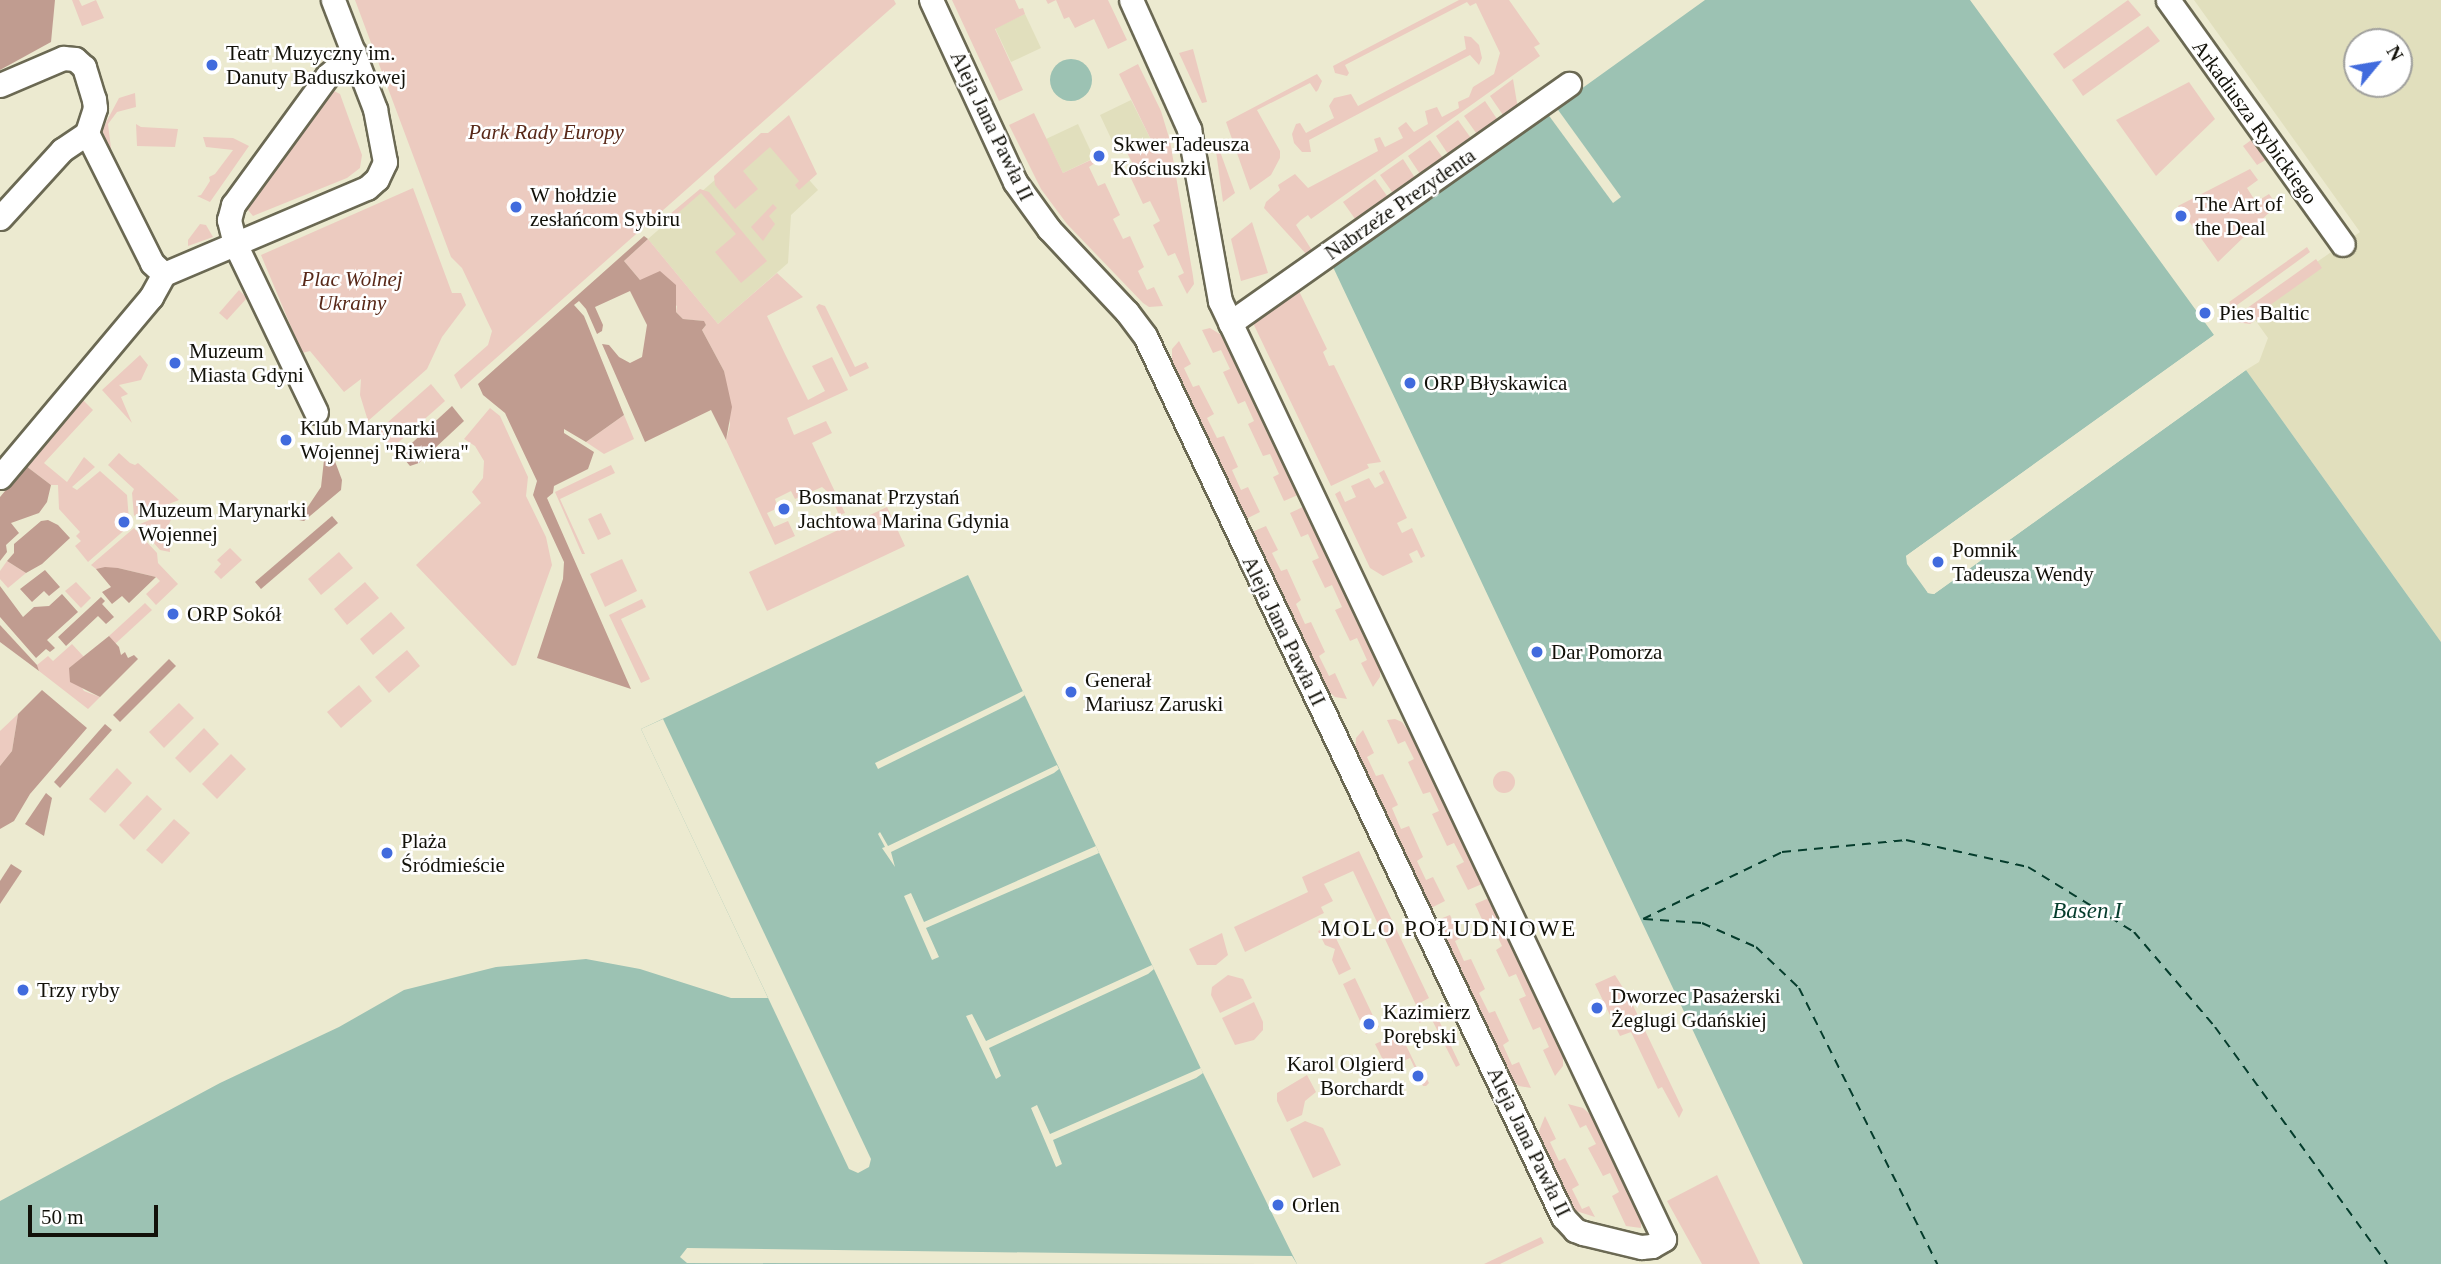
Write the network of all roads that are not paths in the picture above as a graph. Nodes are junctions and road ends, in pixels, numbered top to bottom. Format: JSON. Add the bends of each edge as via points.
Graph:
{"nodes":[{"id":1,"x":333,"y":0,"type":"edge"},
{"id":2,"x":931,"y":0,"type":"edge"},
{"id":3,"x":1131,"y":0,"type":"edge"},
{"id":4,"x":2168,"y":0,"type":"edge"},
{"id":5,"x":354,"y":52,"type":"junction"},
{"id":6,"x":1569,"y":84,"type":"dead end"},
{"id":7,"x":0,"y":85,"type":"edge"},
{"id":8,"x":88,"y":133,"type":"junction"},
{"id":9,"x":0,"y":218,"type":"edge"},
{"id":10,"x":235,"y":244,"type":"junction"},
{"id":11,"x":2343,"y":244,"type":"dead end"},
{"id":12,"x":164,"y":274,"type":"junction"},
{"id":13,"x":1230,"y":323,"type":"junction"},
{"id":14,"x":316,"y":412,"type":"dead end"},
{"id":15,"x":0,"y":477,"type":"edge"}],
"edges":[{"from":1,"to":5,"type":"street"},
{"from":2,"to":13,"type":"street","name":"Aleja Jana Pawła II","via":[[1015,182],[1049,229],[1145,336],[1563,1217],[1583,1233],[1652,1246],[1664,1240]]},
{"from":3,"to":13,"type":"street","name":"Aleja Jana Pawła II","via":[[1189,129],[1220,301]]},
{"from":4,"to":11,"type":"street","name":"Arkadiusza Rybickiego"},
{"from":5,"to":10,"type":"street","via":[[327,76],[233,205],[229,229]]},
{"from":5,"to":10,"type":"street","via":[[375,109],[383,169],[367,188]]},
{"from":6,"to":13,"type":"street","name":"Nabrzeże Prezydenta"},
{"from":7,"to":8,"type":"street","via":[[63,58],[75,58],[84,67],[94,99]]},
{"from":8,"to":9,"type":"street","via":[[62,150]]},
{"from":8,"to":12,"type":"street","via":[[152,263]]},
{"from":10,"to":12,"type":"street"},
{"from":10,"to":14,"type":"street"},
{"from":12,"to":15,"type":"street","via":[[151,297]]}]}
